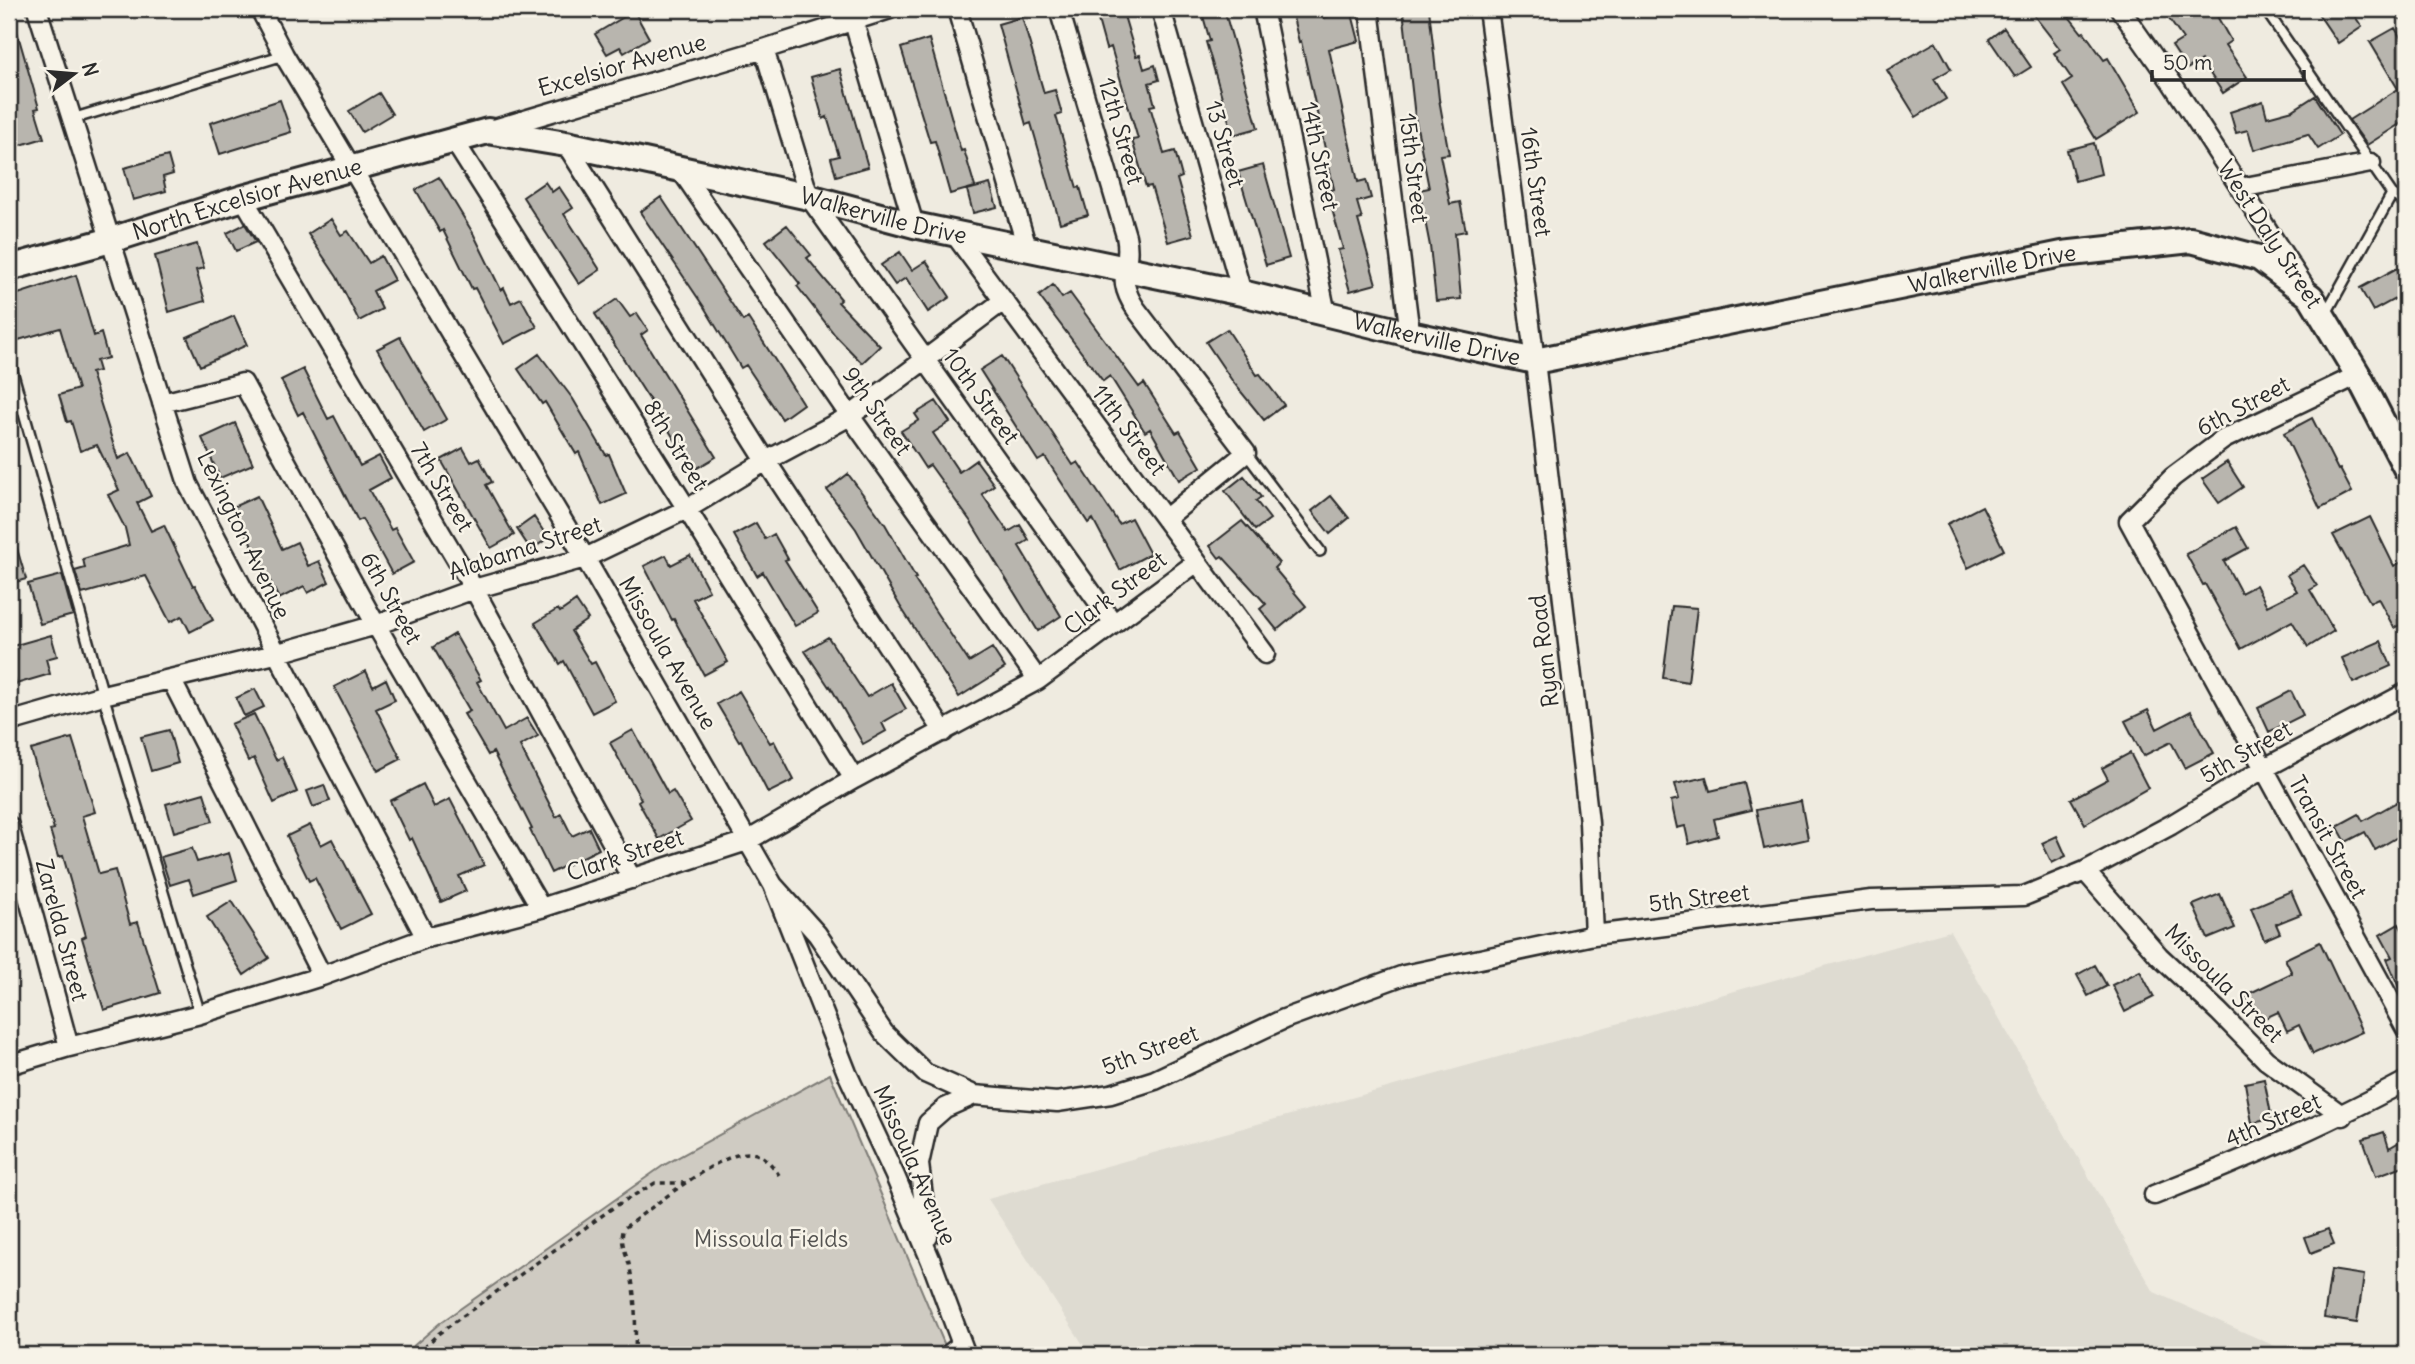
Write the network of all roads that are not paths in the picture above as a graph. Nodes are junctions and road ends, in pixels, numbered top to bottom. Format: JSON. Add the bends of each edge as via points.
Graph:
{"nodes":[{"id":1,"x":37,"y":9,"type":"edge"},
{"id":2,"x":260,"y":9,"type":"edge"},
{"id":3,"x":890,"y":9,"type":"edge"},
{"id":4,"x":957,"y":9,"type":"edge"},
{"id":5,"x":1059,"y":9,"type":"edge"},
{"id":6,"x":1161,"y":9,"type":"edge"},
{"id":7,"x":1263,"y":9,"type":"edge"},
{"id":8,"x":1369,"y":9,"type":"edge"},
{"id":9,"x":1488,"y":9,"type":"edge"},
{"id":10,"x":2120,"y":9,"type":"edge"},
{"id":11,"x":2265,"y":9,"type":"edge"},
{"id":12,"x":851,"y":14,"type":"edge"},
{"id":13,"x":764,"y":49,"type":"junction"},
{"id":14,"x":284,"y":55,"type":"junction"},
{"id":15,"x":72,"y":119,"type":"junction"},
{"id":16,"x":488,"y":131,"type":"junction"},
{"id":17,"x":453,"y":139,"type":"junction"},
{"id":18,"x":566,"y":144,"type":"junction"},
{"id":19,"x":2371,"y":163,"type":"junction"},
{"id":20,"x":352,"y":169,"type":"junction"},
{"id":21,"x":680,"y":169,"type":"junction"},
{"id":22,"x":2240,"y":188,"type":"junction"},
{"id":23,"x":2392,"y":194,"type":"junction"},
{"id":24,"x":808,"y":197,"type":"junction"},
{"id":25,"x":243,"y":198,"type":"junction"},
{"id":26,"x":2406,"y":203,"type":"edge"},
{"id":27,"x":914,"y":225,"type":"junction"},
{"id":28,"x":955,"y":235,"type":"junction"},
{"id":29,"x":111,"y":240,"type":"junction"},
{"id":30,"x":1027,"y":248,"type":"junction"},
{"id":31,"x":9,"y":268,"type":"edge"},
{"id":32,"x":1125,"y":268,"type":"junction"},
{"id":33,"x":1242,"y":293,"type":"junction"},
{"id":34,"x":1003,"y":301,"type":"junction"},
{"id":35,"x":2317,"y":307,"type":"junction"},
{"id":36,"x":1326,"y":314,"type":"junction"},
{"id":37,"x":1410,"y":334,"type":"junction"},
{"id":38,"x":9,"y":360,"type":"edge"},
{"id":39,"x":925,"y":360,"type":"junction"},
{"id":40,"x":1535,"y":361,"type":"junction"},
{"id":41,"x":2358,"y":375,"type":"junction"},
{"id":42,"x":162,"y":403,"type":"junction"},
{"id":43,"x":850,"y":416,"type":"junction"},
{"id":44,"x":1246,"y":453,"type":"junction"},
{"id":45,"x":766,"y":461,"type":"junction"},
{"id":46,"x":2406,"y":468,"type":"edge"},
{"id":47,"x":687,"y":509,"type":"junction"},
{"id":48,"x":1165,"y":519,"type":"junction"},
{"id":49,"x":2129,"y":521,"type":"joint"},
{"id":50,"x":1320,"y":551,"type":"dead end"},
{"id":51,"x":585,"y":558,"type":"junction"},
{"id":52,"x":1197,"y":562,"type":"junction"},
{"id":53,"x":474,"y":589,"type":"junction"},
{"id":54,"x":1114,"y":624,"type":"junction"},
{"id":55,"x":376,"y":625,"type":"junction"},
{"id":56,"x":275,"y":654,"type":"junction"},
{"id":57,"x":1265,"y":654,"type":"dead end"},
{"id":58,"x":171,"y":679,"type":"junction"},
{"id":59,"x":1038,"y":680,"type":"junction"},
{"id":60,"x":2406,"y":693,"type":"edge"},
{"id":61,"x":103,"y":695,"type":"junction"},
{"id":62,"x":9,"y":722,"type":"edge"},
{"id":63,"x":944,"y":732,"type":"junction"},
{"id":64,"x":2263,"y":769,"type":"junction"},
{"id":65,"x":854,"y":779,"type":"junction"},
{"id":66,"x":9,"y":826,"type":"edge"},
{"id":67,"x":747,"y":841,"type":"junction"},
{"id":68,"x":2085,"y":871,"type":"junction"},
{"id":69,"x":632,"y":879,"type":"junction"},
{"id":70,"x":773,"y":885,"type":"junction"},
{"id":71,"x":541,"y":908,"type":"junction"},
{"id":72,"x":1594,"y":935,"type":"junction"},
{"id":73,"x":426,"y":938,"type":"junction"},
{"id":74,"x":322,"y":976,"type":"junction"},
{"id":75,"x":200,"y":1014,"type":"junction"},
{"id":76,"x":2406,"y":1029,"type":"edge"},
{"id":77,"x":69,"y":1046,"type":"junction"},
{"id":78,"x":9,"y":1065,"type":"edge"},
{"id":79,"x":2406,"y":1081,"type":"edge"},
{"id":80,"x":974,"y":1096,"type":"junction"},
{"id":81,"x":2343,"y":1116,"type":"junction"},
{"id":82,"x":2154,"y":1195,"type":"dead end"},
{"id":83,"x":931,"y":1261,"type":"junction"},
{"id":84,"x":963,"y":1348,"type":"edge"},
{"id":85,"x":941,"y":1355,"type":"edge"}],
"edges":[{"from":1,"to":15,"type":"street","name":"Lexington Avenue"},
{"from":2,"to":14,"type":"street","name":"Missoula Avenue"},
{"from":3,"to":12,"type":"street","name":"Excelsior Avenue"},
{"from":4,"to":30,"type":"street"},
{"from":5,"to":32,"type":"street","name":"12th Street","via":[[1126,236]]},
{"from":6,"to":33,"type":"street","name":"13 Street"},
{"from":7,"to":36,"type":"street","name":"14th Street"},
{"from":8,"to":37,"type":"street","name":"15th Street"},
{"from":9,"to":40,"type":"street","name":"16th Street"},
{"from":10,"to":22,"type":"street","name":"West Daly Street"},
{"from":11,"to":19,"type":"lane"},
{"from":12,"to":13,"type":"street","name":"Excelsior Avenue"},
{"from":12,"to":27,"type":"street"},
{"from":13,"to":16,"type":"street","name":"Excelsior Avenue"},
{"from":13,"to":24,"type":"street","name":"10th Street"},
{"from":14,"to":15,"type":"lane"},
{"from":14,"to":20,"type":"street","name":"Missoula Avenue"},
{"from":15,"to":29,"type":"street","name":"Lexington Avenue"},
{"from":16,"to":17,"type":"street","name":"North Excelsior Avenue"},
{"from":16,"to":18,"type":"street","name":"Walkerville Drive"},
{"from":17,"to":20,"type":"street","name":"North Excelsior Avenue"},
{"from":17,"to":47,"type":"street","name":"8th Street"},
{"from":18,"to":21,"type":"street","name":"Walkerville Drive"},
{"from":18,"to":45,"type":"street"},
{"from":19,"to":22,"type":"street"},
{"from":19,"to":23,"type":"lane"},
{"from":20,"to":25,"type":"street","name":"North Excelsior Avenue"},
{"from":20,"to":51,"type":"street","name":"Missoula Avenue"},
{"from":21,"to":24,"type":"street","name":"Walkerville Drive"},
{"from":21,"to":43,"type":"street","name":"9th Street"},
{"from":22,"to":35,"type":"street","name":"West Daly Street"},
{"from":23,"to":26,"type":"lane"},
{"from":23,"to":35,"type":"lane"},
{"from":24,"to":27,"type":"street","name":"Walkerville Drive"},
{"from":24,"to":39,"type":"street","name":"10th Street"},
{"from":25,"to":29,"type":"street","name":"North Excelsior Avenue"},
{"from":25,"to":53,"type":"street","name":"7th Street"},
{"from":27,"to":28,"type":"street","name":"Walkerville Drive"},
{"from":28,"to":30,"type":"street","name":"Walkerville Drive"},
{"from":28,"to":34,"type":"street","name":"11th Street"},
{"from":29,"to":31,"type":"street","name":"North Excelsior Avenue"},
{"from":29,"to":42,"type":"street","name":"Lexington Avenue"},
{"from":30,"to":32,"type":"street","name":"Walkerville Drive"},
{"from":32,"to":33,"type":"street","name":"Walkerville Drive"},
{"from":32,"to":44,"type":"street","via":[[1128,297]]},
{"from":33,"to":36,"type":"street","name":"Walkerville Drive"},
{"from":34,"to":39,"type":"street","name":"Alabama Street"},
{"from":34,"to":48,"type":"street","name":"11th Street"},
{"from":35,"to":40,"type":"street","name":"Walkerville Drive","via":[[2259,258],[2191,240],[2062,254]]},
{"from":35,"to":41,"type":"street","name":"West Daly Street"},
{"from":36,"to":37,"type":"street","name":"Walkerville Drive"},
{"from":37,"to":40,"type":"street","name":"Walkerville Drive"},
{"from":38,"to":61,"type":"lane"},
{"from":39,"to":43,"type":"street","name":"Alabama Street"},
{"from":39,"to":54,"type":"street","name":"10th Street"},
{"from":40,"to":72,"type":"street","name":"Ryan Road","via":[[1589,822]]},
{"from":41,"to":46,"type":"street","name":"West Daly Street"},
{"from":41,"to":49,"type":"street","name":"6th Street","via":[[2224,439],[2173,477]]},
{"from":42,"to":55,"type":"street","name":"6th Street","via":[[243,383]]},
{"from":42,"to":56,"type":"street","name":"Lexington Avenue","via":[[188,484]]},
{"from":43,"to":45,"type":"street","name":"Alabama Street"},
{"from":43,"to":59,"type":"street","name":"9th Street"},
{"from":44,"to":48,"type":"street","name":"Clark Street"},
{"from":44,"to":50,"type":"lane"},
{"from":45,"to":47,"type":"street","name":"Alabama Street"},
{"from":45,"to":63,"type":"street"},
{"from":47,"to":51,"type":"street","name":"Alabama Street"},
{"from":47,"to":65,"type":"street","name":"8th Street"},
{"from":48,"to":52,"type":"street","name":"11th Street"},
{"from":49,"to":64,"type":"street","name":"Transit Street"},
{"from":51,"to":53,"type":"street","name":"Alabama Street"},
{"from":51,"to":67,"type":"street","name":"Missoula Avenue"},
{"from":52,"to":54,"type":"street","name":"Clark Street"},
{"from":52,"to":57,"type":"street","name":"11th Street"},
{"from":53,"to":55,"type":"street","name":"Alabama Street"},
{"from":53,"to":69,"type":"street","name":"7th Street"},
{"from":54,"to":59,"type":"street","name":"Clark Street"},
{"from":55,"to":56,"type":"street","name":"Alabama Street"},
{"from":55,"to":71,"type":"street","name":"6th Street"},
{"from":56,"to":58,"type":"street","name":"Alabama Street"},
{"from":56,"to":73,"type":"street","name":"Lexington Avenue"},
{"from":58,"to":61,"type":"street","name":"Alabama Street"},
{"from":58,"to":74,"type":"street"},
{"from":59,"to":63,"type":"street","name":"Clark Street"},
{"from":60,"to":64,"type":"street","name":"5th Street"},
{"from":61,"to":62,"type":"street","name":"Alabama Street"},
{"from":61,"to":75,"type":"lane"},
{"from":63,"to":65,"type":"street","name":"Clark Street"},
{"from":64,"to":68,"type":"street","name":"5th Street"},
{"from":64,"to":76,"type":"street","name":"Transit Street"},
{"from":65,"to":67,"type":"street","name":"Clark Street"},
{"from":66,"to":77,"type":"street","name":"Zarelda Street"},
{"from":67,"to":69,"type":"street","name":"Clark Street"},
{"from":67,"to":70,"type":"street","name":"Missoula Avenue"},
{"from":68,"to":72,"type":"street","name":"5th Street","via":[[2024,896],[1871,900]]},
{"from":68,"to":81,"type":"street","name":"Missoula Street","via":[[2159,956],[2266,1060]]},
{"from":69,"to":71,"type":"street","name":"Clark Street"},
{"from":70,"to":80,"type":"street","name":"5th Street","via":[[817,934],[884,1032],[925,1073]]},
{"from":70,"to":83,"type":"street","name":"Missoula Avenue","via":[[848,1073]]},
{"from":71,"to":73,"type":"street","name":"Clark Street"},
{"from":72,"to":80,"type":"street","name":"5th Street","via":[[1404,975],[1284,1019],[1184,1068],[1111,1094],[1057,1102]]},
{"from":73,"to":74,"type":"street","name":"Clark Street"},
{"from":74,"to":75,"type":"street","name":"Clark Street"},
{"from":75,"to":77,"type":"street","name":"Clark Street"},
{"from":77,"to":78,"type":"street","name":"Clark Street"},
{"from":79,"to":81,"type":"street","name":"4th Street"},
{"from":80,"to":83,"type":"street","name":"5th Street","via":[[945,1108],[928,1123],[919,1164]]},
{"from":81,"to":82,"type":"street","name":"4th Street"},
{"from":83,"to":84,"type":"street","name":"Missoula Avenue"},
{"from":84,"to":85,"type":"lane"}]}
